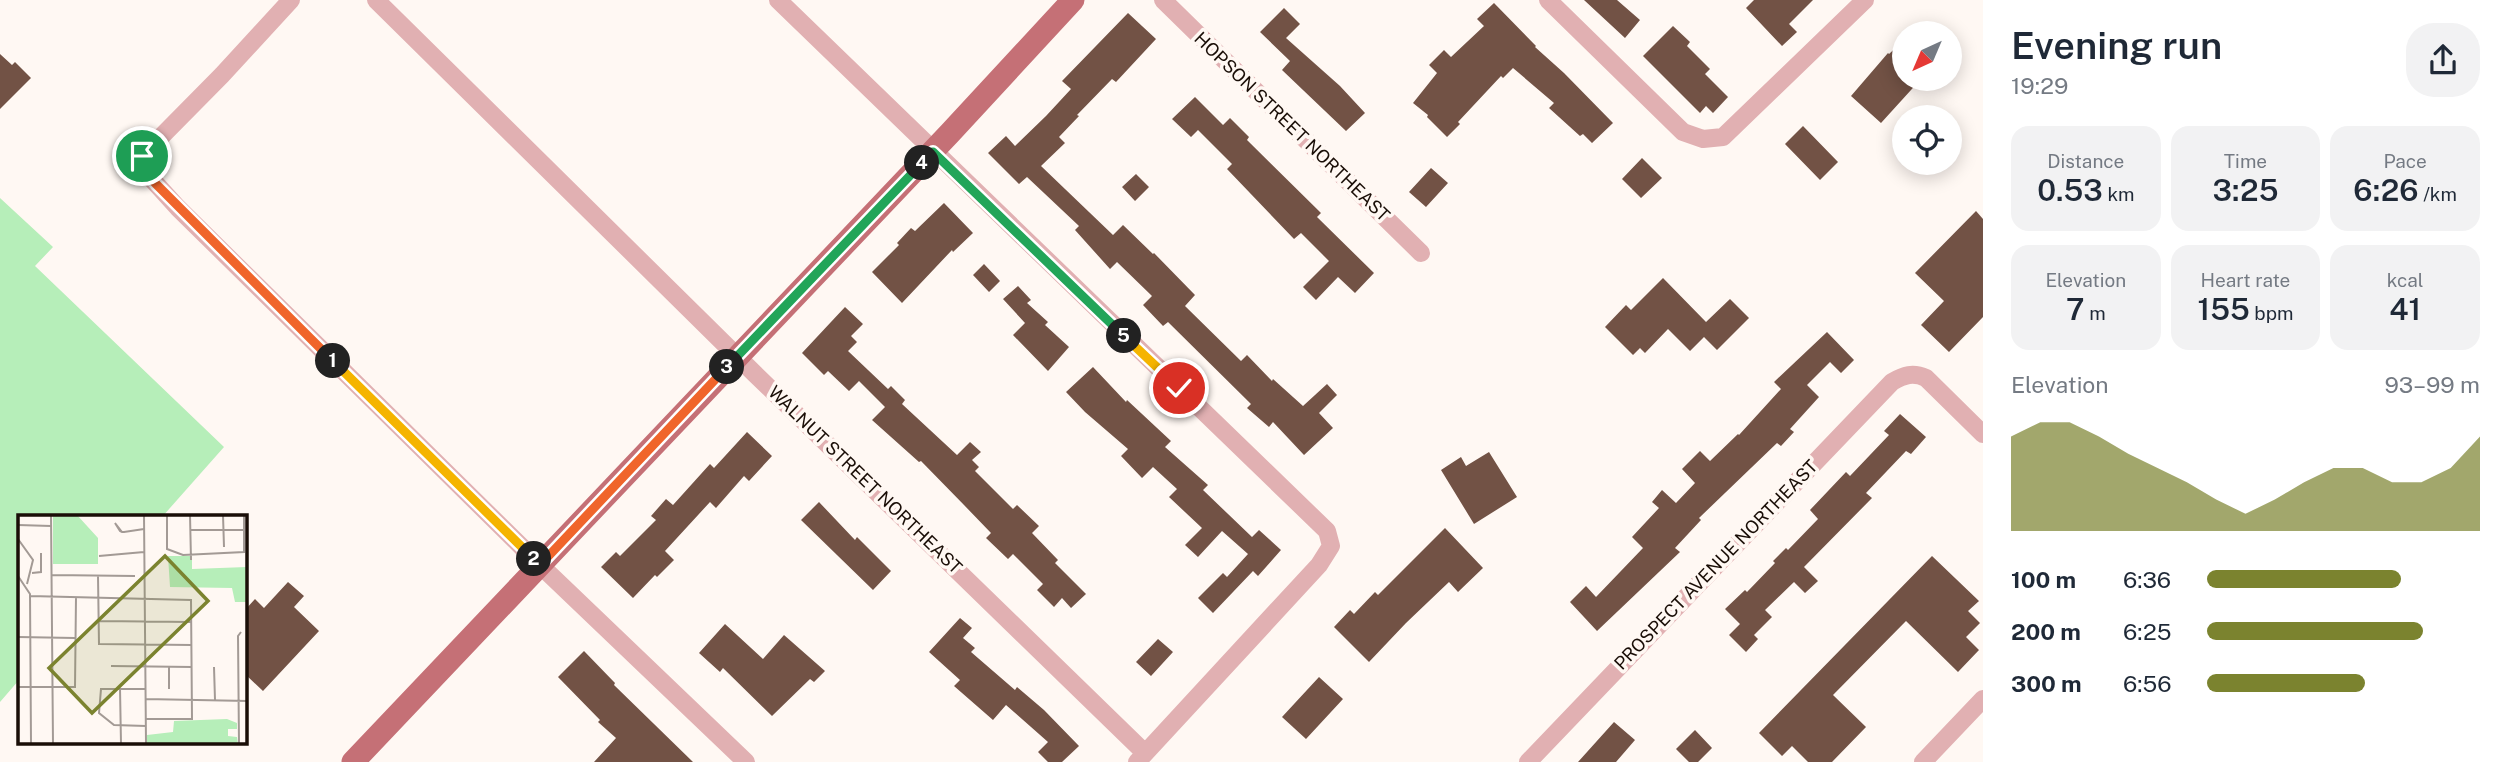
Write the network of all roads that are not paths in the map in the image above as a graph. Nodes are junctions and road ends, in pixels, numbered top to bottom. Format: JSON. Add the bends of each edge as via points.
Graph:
{"nodes":[{"id":1,"x":291,"y":0,"type":"edge"},
{"id":2,"x":376,"y":0,"type":"edge"},
{"id":3,"x":778,"y":0,"type":"edge"},
{"id":4,"x":1073,"y":0,"type":"edge"},
{"id":5,"x":1163,"y":0,"type":"edge"},
{"id":6,"x":1548,"y":0,"type":"edge"},
{"id":7,"x":1865,"y":0,"type":"edge"},
{"id":8,"x":933,"y":152,"type":"junction"},
{"id":9,"x":1421,"y":253,"type":"dead end"},
{"id":10,"x":738,"y":357,"type":"junction"},
{"id":11,"x":1983,"y":434,"type":"edge"},
{"id":12,"x":540,"y":565,"type":"junction"},
{"id":13,"x":1983,"y":699,"type":"edge"},
{"id":14,"x":1141,"y":757,"type":"edge"},
{"id":15,"x":353,"y":762,"type":"edge"},
{"id":16,"x":746,"y":762,"type":"edge"},
{"id":17,"x":1528,"y":762,"type":"edge"},
{"id":18,"x":1923,"y":762,"type":"edge"}],
"edges":[{"from":1,"to":12,"type":"street","via":[[142,156],[149,176]]},
{"from":2,"to":10,"type":"street","name":"WALNUT STREET NORTHEAST"},
{"from":3,"to":8,"type":"street"},
{"from":4,"to":8,"type":"main road"},
{"from":5,"to":9,"type":"street","name":"HOPSON STREET NORTHEAST"},
{"from":6,"to":7,"type":"street","via":[[1683,132],[1703,139],[1723,136]]},
{"from":8,"to":10,"type":"main road"},
{"from":8,"to":14,"type":"street","via":[[1327,531],[1331,546],[1320,565]]},
{"from":10,"to":12,"type":"main road"},
{"from":10,"to":14,"type":"street","name":"WALNUT STREET NORTHEAST"},
{"from":11,"to":17,"type":"street","name":"PROSPECT AVENUE NORTHEAST","via":[[1926,378],[1908,374],[1892,382]]},
{"from":12,"to":15,"type":"main road"},
{"from":12,"to":16,"type":"street"},
{"from":13,"to":18,"type":"street"}]}
